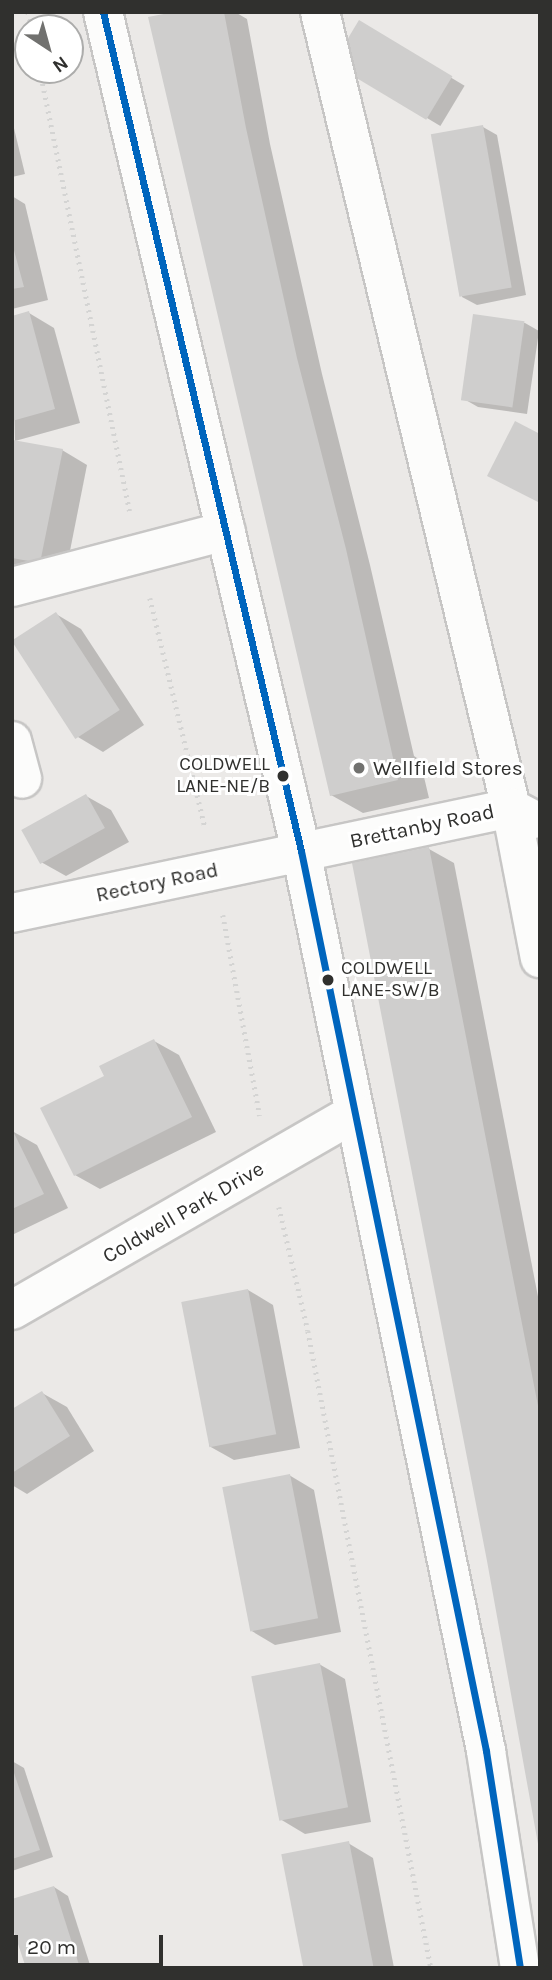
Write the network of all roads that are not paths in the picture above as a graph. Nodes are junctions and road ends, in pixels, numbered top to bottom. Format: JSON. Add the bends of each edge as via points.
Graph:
{"nodes":[{"id":1,"x":103,"y":12,"type":"edge"},
{"id":2,"x":320,"y":12,"type":"edge"},
{"id":3,"x":226,"y":531,"type":"junction"},
{"id":4,"x":12,"y":587,"type":"edge"},
{"id":5,"x":12,"y":741,"type":"edge"},
{"id":6,"x":22,"y":779,"type":"dead end"},
{"id":7,"x":525,"y":816,"type":"edge"},
{"id":8,"x":301,"y":851,"type":"junction"},
{"id":9,"x":12,"y":913,"type":"edge"},
{"id":10,"x":540,"y":958,"type":"edge"},
{"id":11,"x":354,"y":1112,"type":"junction"},
{"id":12,"x":12,"y":1310,"type":"edge"},
{"id":13,"x":520,"y":1968,"type":"edge"}],
"edges":[{"from":1,"to":3,"type":"street"},
{"from":2,"to":7,"type":"street"},
{"from":3,"to":4,"type":"street"},
{"from":3,"to":8,"type":"street"},
{"from":5,"to":6,"type":"street"},
{"from":7,"to":8,"type":"street","name":"Brettanby Road"},
{"from":7,"to":10,"type":"street"},
{"from":8,"to":9,"type":"street","name":"Rectory Road"},
{"from":8,"to":11,"type":"street"},
{"from":11,"to":12,"type":"street","name":"Coldwell Park Drive"},
{"from":11,"to":13,"type":"street","via":[[486,1752]]}]}
